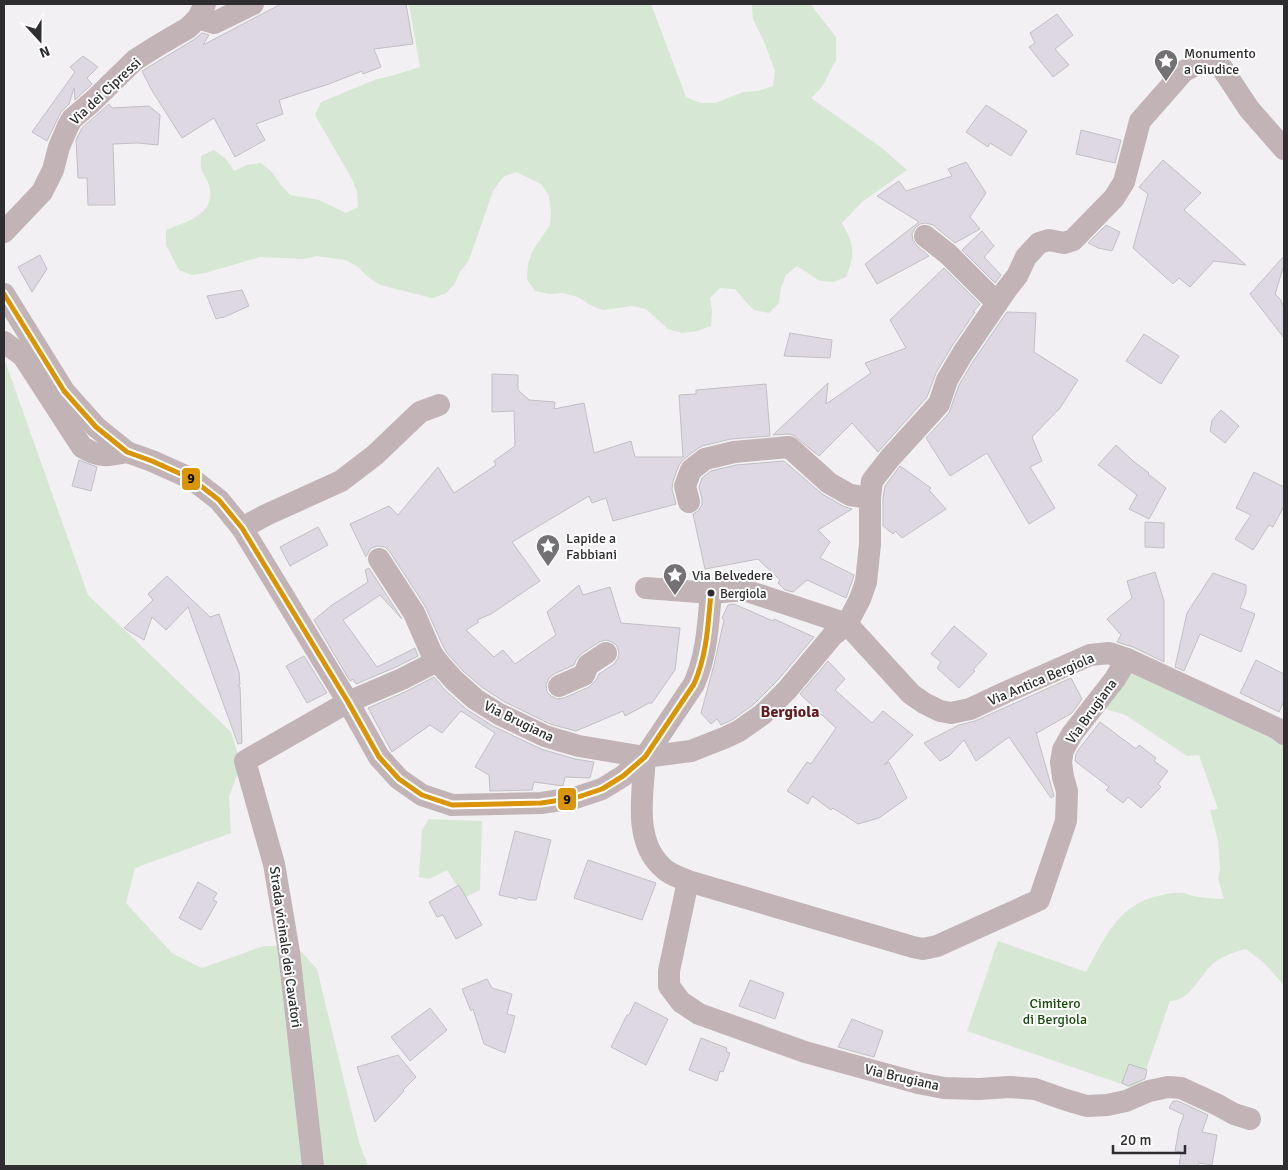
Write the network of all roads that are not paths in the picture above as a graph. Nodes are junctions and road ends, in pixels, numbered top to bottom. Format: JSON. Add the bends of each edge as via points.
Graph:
{"nodes":[{"id":1,"x":253,"y":4,"type":"edge"},
{"id":2,"x":201,"y":11,"type":"edge"},
{"id":3,"x":1284,"y":149,"type":"edge"},
{"id":4,"x":4,"y":232,"type":"edge"},
{"id":5,"x":925,"y":236,"type":"dead end"},
{"id":6,"x":4,"y":294,"type":"edge"},
{"id":7,"x":997,"y":303,"type":"junction"},
{"id":8,"x":4,"y":342,"type":"edge"},
{"id":9,"x":439,"y":405,"type":"dead end"},
{"id":10,"x":127,"y":452,"type":"junction"},
{"id":11,"x":870,"y":498,"type":"junction"},
{"id":12,"x":689,"y":502,"type":"dead end"},
{"id":13,"x":242,"y":528,"type":"junction"},
{"id":14,"x":379,"y":559,"type":"dead end"},
{"id":15,"x":646,"y":588,"type":"dead end"},
{"id":16,"x":711,"y":593,"type":"junction"},
{"id":17,"x":847,"y":624,"type":"junction"},
{"id":18,"x":606,"y":653,"type":"dead end"},
{"id":19,"x":1127,"y":659,"type":"junction"},
{"id":20,"x":437,"y":661,"type":"junction"},
{"id":21,"x":560,"y":686,"type":"dead end"},
{"id":22,"x":348,"y":702,"type":"junction"},
{"id":23,"x":1284,"y":734,"type":"edge"},
{"id":24,"x":645,"y":757,"type":"junction"},
{"id":25,"x":688,"y":881,"type":"junction"},
{"id":26,"x":1250,"y":1119,"type":"dead end"},
{"id":27,"x":313,"y":1166,"type":"edge"}],
"edges":[{"from":1,"to":2,"type":"street","name":"Via dei Cipressi","via":[[214,23]]},
{"from":2,"to":4,"type":"street","name":"Via dei Cipressi","via":[[188,28],[135,60],[72,119],[42,192]]},
{"from":3,"to":7,"type":"street","via":[[1249,109],[1222,68],[1213,62],[1202,62],[1184,71],[1140,122],[1124,182],[1114,198],[1073,240],[1039,243],[1026,257],[1017,276]]},
{"from":5,"to":7,"type":"street"},
{"from":6,"to":10,"type":"street","via":[[64,391],[96,427]]},
{"from":7,"to":11,"type":"street","via":[[947,380],[939,404],[872,481]]},
{"from":8,"to":10,"type":"street","via":[[23,356],[82,448],[105,456]]},
{"from":9,"to":13,"type":"street","via":[[420,412],[375,455],[340,481]]},
{"from":10,"to":13,"type":"street","via":[[192,479],[219,500]]},
{"from":11,"to":12,"type":"street","via":[[850,495],[829,483],[789,447],[734,452],[705,459],[691,470],[685,486]]},
{"from":11,"to":17,"type":"street","via":[[866,582]]},
{"from":13,"to":22,"type":"street"},
{"from":14,"to":20,"type":"street","name":"Via Brugiana","via":[[414,613]]},
{"from":15,"to":16,"type":"street"},
{"from":16,"to":17,"type":"street","via":[[744,590]]},
{"from":16,"to":24,"type":"street","via":[[706,646],[700,670]]},
{"from":17,"to":19,"type":"street","name":"Via Antica Bergiola","via":[[911,694],[940,711],[951,713],[970,709],[1090,655],[1109,653]]},
{"from":17,"to":24,"type":"street","name":"Via Brugiana","via":[[833,635],[763,714],[739,731],[691,751]]},
{"from":18,"to":21,"type":"street","via":[[588,664],[584,675]]},
{"from":19,"to":23,"type":"street","name":"Via Antica Bergiola"},
{"from":19,"to":25,"type":"street","name":"Via Brugiana","via":[[1063,750],[1061,762],[1067,791],[1066,821],[1039,900],[937,946],[923,949]]},
{"from":20,"to":22,"type":"street"},
{"from":20,"to":24,"type":"street","name":"Via Brugiana","via":[[476,699],[498,714],[545,736],[579,746]]},
{"from":22,"to":24,"type":"street","via":[[379,757],[398,779],[422,796],[452,805],[576,798],[602,789]]},
{"from":22,"to":27,"type":"street","name":"Strada vicinale dei Cavatori","via":[[245,761],[274,864],[286,932]]},
{"from":24,"to":25,"type":"street","name":"Via Brugiana","via":[[642,816],[645,841],[661,866]]},
{"from":25,"to":26,"type":"street","name":"Via Brugiana","via":[[669,971],[669,986],[681,1002],[700,1014],[805,1052],[918,1083],[952,1088],[1035,1089],[1087,1106],[1126,1101],[1168,1087],[1181,1088]]}]}
